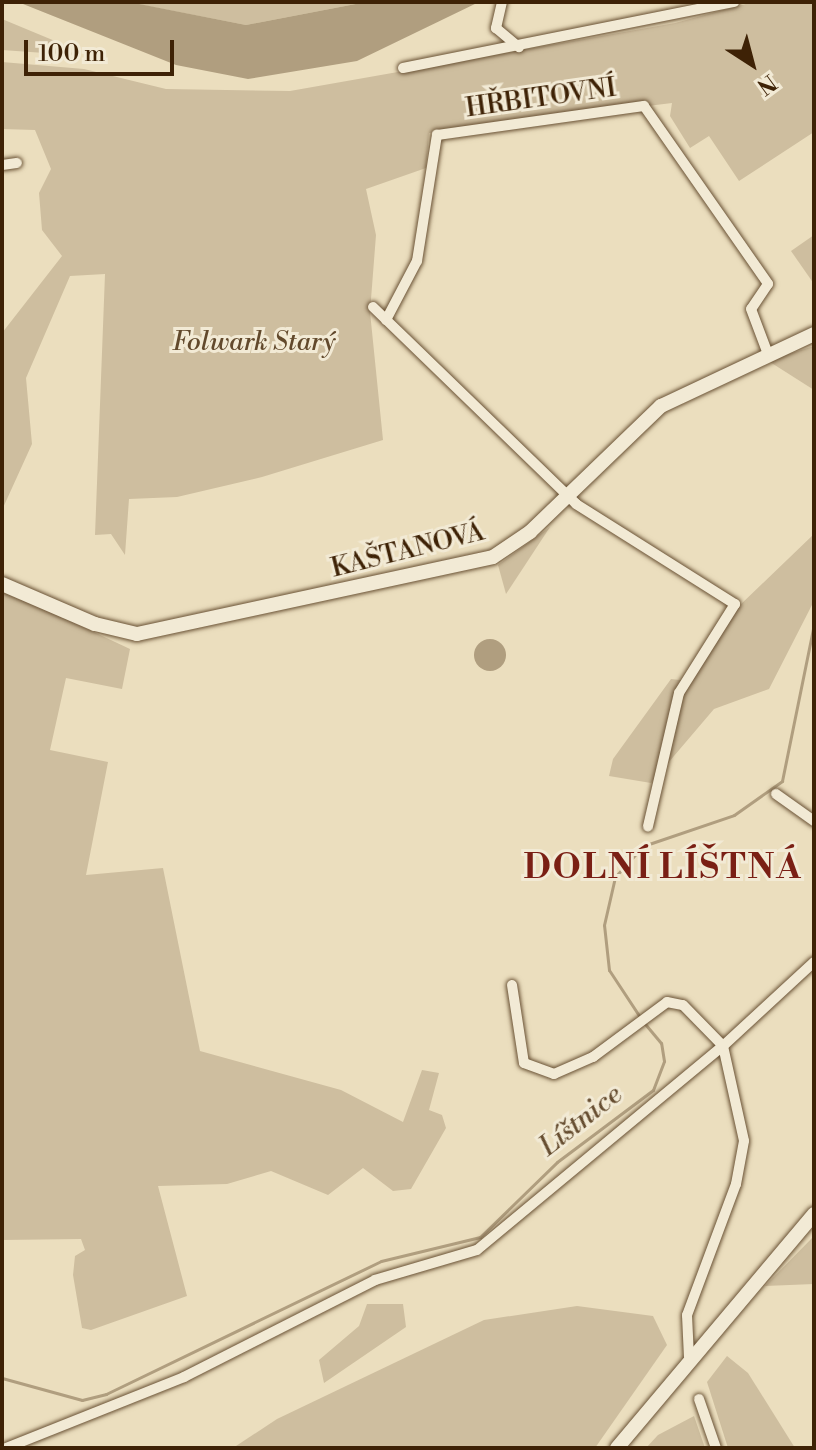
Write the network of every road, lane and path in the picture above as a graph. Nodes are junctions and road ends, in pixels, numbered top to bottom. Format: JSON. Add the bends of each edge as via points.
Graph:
{"nodes":[{"id":1,"x":502,"y":2,"type":"edge"},
{"id":2,"x":734,"y":2,"type":"edge"},
{"id":3,"x":521,"y":47,"type":"junction"},
{"id":4,"x":403,"y":68,"type":"dead end"},
{"id":5,"x":17,"y":163,"type":"dead end"},
{"id":6,"x":2,"y":165,"type":"edge"},
{"id":7,"x":373,"y":307,"type":"dead end"},
{"id":8,"x":386,"y":320,"type":"junction"},
{"id":9,"x":814,"y":334,"type":"edge"},
{"id":10,"x":768,"y":354,"type":"junction"},
{"id":11,"x":570,"y":494,"type":"junction"},
{"id":12,"x":2,"y":584,"type":"edge"},
{"id":13,"x":776,"y":794,"type":"dead end"},
{"id":14,"x":814,"y":821,"type":"edge"},
{"id":15,"x":648,"y":826,"type":"dead end"},
{"id":16,"x":814,"y":962,"type":"edge"},
{"id":17,"x":512,"y":985,"type":"dead end"},
{"id":18,"x":723,"y":1046,"type":"junction"},
{"id":19,"x":814,"y":1214,"type":"edge"},
{"id":20,"x":689,"y":1357,"type":"junction"},
{"id":21,"x":699,"y":1399,"type":"dead end"},
{"id":22,"x":6,"y":1448,"type":"edge"},
{"id":23,"x":617,"y":1448,"type":"edge"},
{"id":24,"x":716,"y":1448,"type":"edge"}],
"edges":[{"from":1,"to":3,"type":"street","via":[[496,28]]},
{"from":2,"to":3,"type":"street"},
{"from":3,"to":4,"type":"street"},
{"from":5,"to":6,"type":"street"},
{"from":7,"to":8,"type":"street"},
{"from":8,"to":10,"type":"street","name":"HŘBITOVNÍ","via":[[417,261],[437,135],[649,107],[768,284],[751,309]]},
{"from":8,"to":11,"type":"street"},
{"from":9,"to":10,"type":"street","name":"KAŠTANOVÁ"},
{"from":10,"to":11,"type":"street","name":"KAŠTANOVÁ","via":[[661,406]]},
{"from":11,"to":12,"type":"street","name":"KAŠTANOVÁ","via":[[493,557],[166,631],[111,630]]},
{"from":11,"to":15,"type":"street","via":[[735,604],[679,693]]},
{"from":13,"to":14,"type":"street"},
{"from":16,"to":18,"type":"street"},
{"from":17,"to":18,"type":"street","via":[[524,1063],[554,1074],[593,1057],[667,1002],[683,1005]]},
{"from":18,"to":20,"type":"street","via":[[744,1141],[721,1231],[687,1315]]},
{"from":18,"to":22,"type":"street","via":[[477,1250],[364,1284],[184,1377]]},
{"from":19,"to":20,"type":"street"},
{"from":20,"to":23,"type":"street"},
{"from":21,"to":24,"type":"street"}]}
